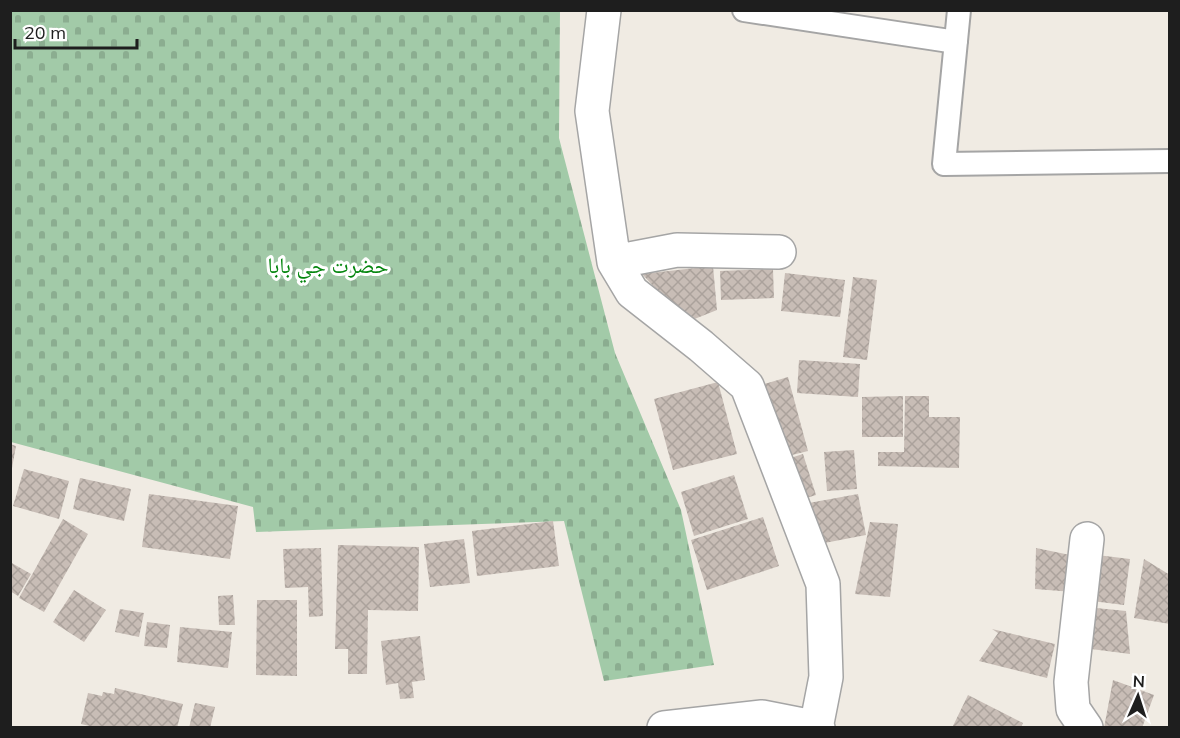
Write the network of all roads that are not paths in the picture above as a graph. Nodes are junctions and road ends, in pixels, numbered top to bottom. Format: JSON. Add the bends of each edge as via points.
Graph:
{"nodes":[{"id":1,"x":604,"y":10,"type":"edge"},
{"id":2,"x":744,"y":10,"type":"edge"},
{"id":3,"x":959,"y":10,"type":"edge"},
{"id":4,"x":956,"y":42,"type":"junction"},
{"id":5,"x":1170,"y":161,"type":"edge"},
{"id":6,"x":779,"y":252,"type":"dead end"},
{"id":7,"x":614,"y":262,"type":"junction"},
{"id":8,"x":1087,"y":539,"type":"dead end"},
{"id":9,"x":817,"y":727,"type":"edge"},
{"id":10,"x":664,"y":728,"type":"edge"},
{"id":11,"x":1086,"y":728,"type":"edge"}],
"edges":[{"from":1,"to":7,"type":"street","via":[[592,111]]},
{"from":2,"to":4,"type":"lane"},
{"from":3,"to":4,"type":"lane"},
{"from":4,"to":5,"type":"lane","via":[[944,164]]},
{"from":6,"to":7,"type":"street","via":[[677,250]]},
{"from":7,"to":9,"type":"street","via":[[632,292],[747,386],[824,584],[826,677]]},
{"from":8,"to":11,"type":"street","via":[[1071,682],[1073,709]]},
{"from":9,"to":10,"type":"street","via":[[762,717]]}]}
